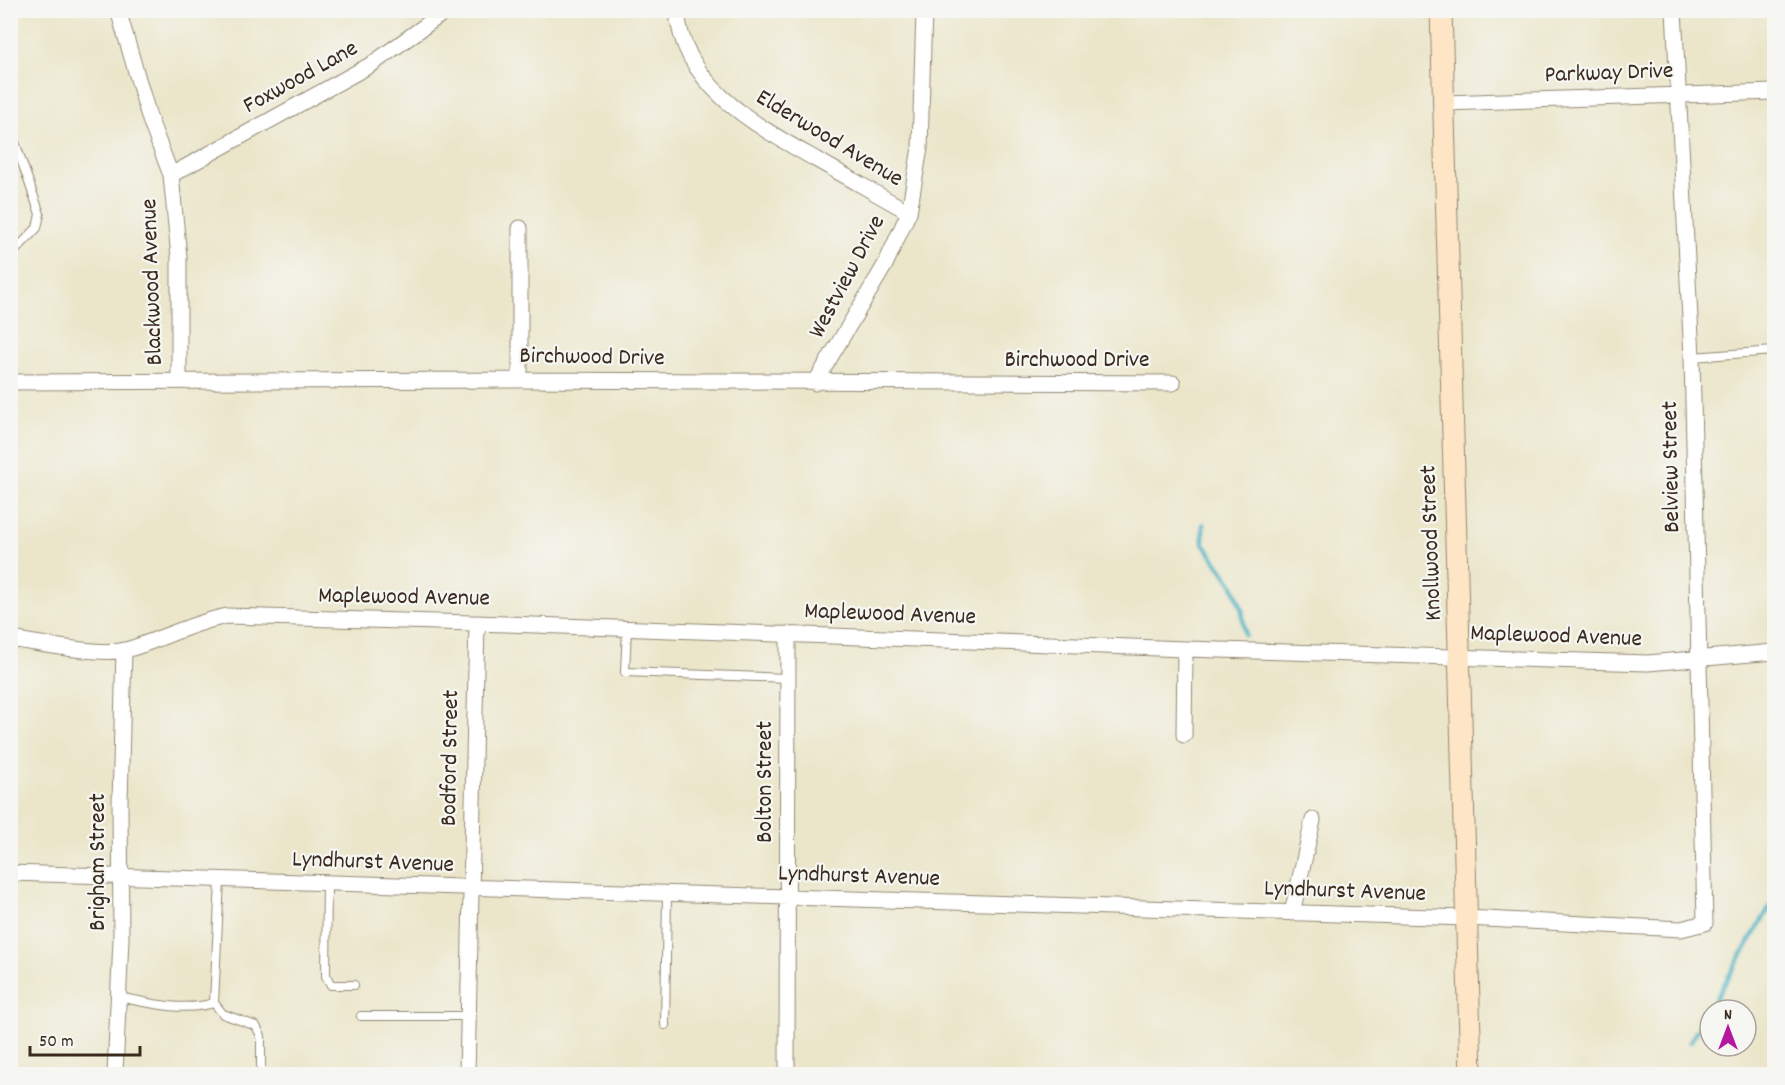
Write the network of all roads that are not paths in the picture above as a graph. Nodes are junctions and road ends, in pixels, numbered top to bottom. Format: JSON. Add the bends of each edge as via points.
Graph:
{"nodes":[{"id":1,"x":118,"y":10,"type":"edge"},
{"id":2,"x":447,"y":10,"type":"edge"},
{"id":3,"x":677,"y":10,"type":"edge"},
{"id":4,"x":924,"y":10,"type":"edge"},
{"id":5,"x":1441,"y":10,"type":"edge"},
{"id":6,"x":1674,"y":10,"type":"edge"},
{"id":7,"x":1774,"y":92,"type":"edge"},
{"id":8,"x":1677,"y":94,"type":"junction"},
{"id":9,"x":1444,"y":103,"type":"junction"},
{"id":10,"x":10,"y":128,"type":"edge"},
{"id":11,"x":171,"y":175,"type":"junction"},
{"id":12,"x":909,"y":212,"type":"junction"},
{"id":13,"x":520,"y":228,"type":"dead end"},
{"id":14,"x":10,"y":256,"type":"edge"},
{"id":15,"x":1774,"y":351,"type":"edge"},
{"id":16,"x":1692,"y":357,"type":"junction"},
{"id":17,"x":520,"y":380,"type":"junction"},
{"id":18,"x":179,"y":381,"type":"junction"},
{"id":19,"x":10,"y":382,"type":"edge"},
{"id":20,"x":815,"y":383,"type":"junction"},
{"id":21,"x":1173,"y":383,"type":"dead end"},
{"id":22,"x":477,"y":623,"type":"junction"},
{"id":23,"x":627,"y":628,"type":"junction"},
{"id":24,"x":788,"y":634,"type":"junction"},
{"id":25,"x":10,"y":639,"type":"edge"},
{"id":26,"x":1185,"y":649,"type":"junction"},
{"id":27,"x":124,"y":650,"type":"junction"},
{"id":28,"x":1774,"y":652,"type":"edge"},
{"id":29,"x":1461,"y":656,"type":"junction"},
{"id":30,"x":1700,"y":659,"type":"junction"},
{"id":31,"x":788,"y":678,"type":"junction"},
{"id":32,"x":1184,"y":735,"type":"dead end"},
{"id":33,"x":1313,"y":820,"type":"dead end"},
{"id":34,"x":10,"y":873,"type":"edge"},
{"id":35,"x":120,"y":877,"type":"junction"},
{"id":36,"x":220,"y":880,"type":"junction"},
{"id":37,"x":327,"y":884,"type":"junction"},
{"id":38,"x":471,"y":889,"type":"junction"},
{"id":39,"x":667,"y":894,"type":"junction"},
{"id":40,"x":789,"y":897,"type":"junction"},
{"id":41,"x":1292,"y":913,"type":"junction"},
{"id":42,"x":1467,"y":918,"type":"junction"},
{"id":43,"x":1705,"y":923,"type":"joint"},
{"id":44,"x":354,"y":985,"type":"dead end"},
{"id":45,"x":118,"y":997,"type":"junction"},
{"id":46,"x":214,"y":1003,"type":"junction"},
{"id":47,"x":361,"y":1016,"type":"dead end"},
{"id":48,"x":468,"y":1016,"type":"junction"},
{"id":49,"x":665,"y":1025,"type":"dead end"},
{"id":50,"x":115,"y":1074,"type":"edge"},
{"id":51,"x":261,"y":1074,"type":"edge"},
{"id":52,"x":467,"y":1074,"type":"edge"},
{"id":53,"x":787,"y":1074,"type":"edge"},
{"id":54,"x":1471,"y":1074,"type":"edge"}],
"edges":[{"from":1,"to":11,"type":"street","name":"Blackwood Avenue","via":[[150,120]]},
{"from":2,"to":11,"type":"street","name":"Foxwood Lane","via":[[372,64]]},
{"from":3,"to":12,"type":"street","name":"Elderwood Avenue","via":[[692,59],[716,92],[752,122]]},
{"from":4,"to":12,"type":"street","name":"Westview Drive","via":[[920,148]]},
{"from":5,"to":9,"type":"main road","name":"Knollwood Street"},
{"from":6,"to":8,"type":"street","name":"Belview Street"},
{"from":7,"to":8,"type":"street","name":"Parkway Drive"},
{"from":8,"to":9,"type":"street","name":"Parkway Drive"},
{"from":8,"to":16,"type":"street","name":"Belview Street"},
{"from":9,"to":29,"type":"main road","name":"Knollwood Street"},
{"from":10,"to":14,"type":"lane","via":[[40,214],[37,228]]},
{"from":11,"to":18,"type":"street","name":"Blackwood Avenue","via":[[179,257]]},
{"from":12,"to":20,"type":"street","name":"Westview Drive","via":[[885,265]]},
{"from":13,"to":17,"type":"street"},
{"from":15,"to":16,"type":"lane"},
{"from":16,"to":30,"type":"street","name":"Belview Street"},
{"from":17,"to":18,"type":"street","name":"Birchwood Drive"},
{"from":17,"to":20,"type":"street","name":"Birchwood Drive"},
{"from":18,"to":19,"type":"street","name":"Birchwood Drive"},
{"from":20,"to":21,"type":"street","name":"Birchwood Drive"},
{"from":22,"to":23,"type":"street","name":"Maplewood Avenue"},
{"from":22,"to":27,"type":"street","name":"Maplewood Avenue","via":[[227,616],[187,625]]},
{"from":22,"to":38,"type":"street","name":"Bodford Street"},
{"from":23,"to":24,"type":"street","name":"Maplewood Avenue"},
{"from":23,"to":31,"type":"lane","via":[[625,672]]},
{"from":24,"to":26,"type":"street","name":"Maplewood Avenue"},
{"from":24,"to":31,"type":"street","name":"Bolton Street"},
{"from":25,"to":27,"type":"street","name":"Maplewood Avenue","via":[[78,649]]},
{"from":26,"to":29,"type":"street","name":"Maplewood Avenue"},
{"from":26,"to":32,"type":"street"},
{"from":27,"to":35,"type":"street","name":"Brigham Street"},
{"from":28,"to":30,"type":"street","name":"Maplewood Avenue"},
{"from":29,"to":30,"type":"street","name":"Maplewood Avenue","via":[[1648,663]]},
{"from":29,"to":42,"type":"main road","name":"Knollwood Street"},
{"from":30,"to":43,"type":"street","name":"Belview Street"},
{"from":31,"to":40,"type":"street","name":"Bolton Street"},
{"from":33,"to":41,"type":"street"},
{"from":34,"to":35,"type":"street","name":"Lyndhurst Avenue"},
{"from":35,"to":36,"type":"street","name":"Lyndhurst Avenue"},
{"from":35,"to":45,"type":"street","name":"Brigham Street"},
{"from":36,"to":37,"type":"street","name":"Lyndhurst Avenue"},
{"from":36,"to":46,"type":"lane"},
{"from":37,"to":38,"type":"street","name":"Lyndhurst Avenue"},
{"from":37,"to":44,"type":"lane","via":[[326,976],[331,985]]},
{"from":38,"to":39,"type":"street","name":"Lyndhurst Avenue"},
{"from":38,"to":48,"type":"street","name":"Bodford Street"},
{"from":39,"to":40,"type":"street","name":"Lyndhurst Avenue"},
{"from":39,"to":49,"type":"lane"},
{"from":40,"to":41,"type":"street","name":"Lyndhurst Avenue"},
{"from":40,"to":53,"type":"street","name":"Bolton Street"},
{"from":41,"to":42,"type":"street","name":"Lyndhurst Avenue"},
{"from":42,"to":43,"type":"street","name":"Lyndhurst Avenue","via":[[1681,929]]},
{"from":42,"to":54,"type":"main road","name":"Knollwood Street"},
{"from":45,"to":46,"type":"lane","via":[[166,1005],[201,1007]]},
{"from":45,"to":50,"type":"street","name":"Brigham Street"},
{"from":46,"to":51,"type":"lane","via":[[223,1014],[256,1026],[261,1036]]},
{"from":47,"to":48,"type":"lane"},
{"from":48,"to":52,"type":"street","name":"Bodford Street"}]}
